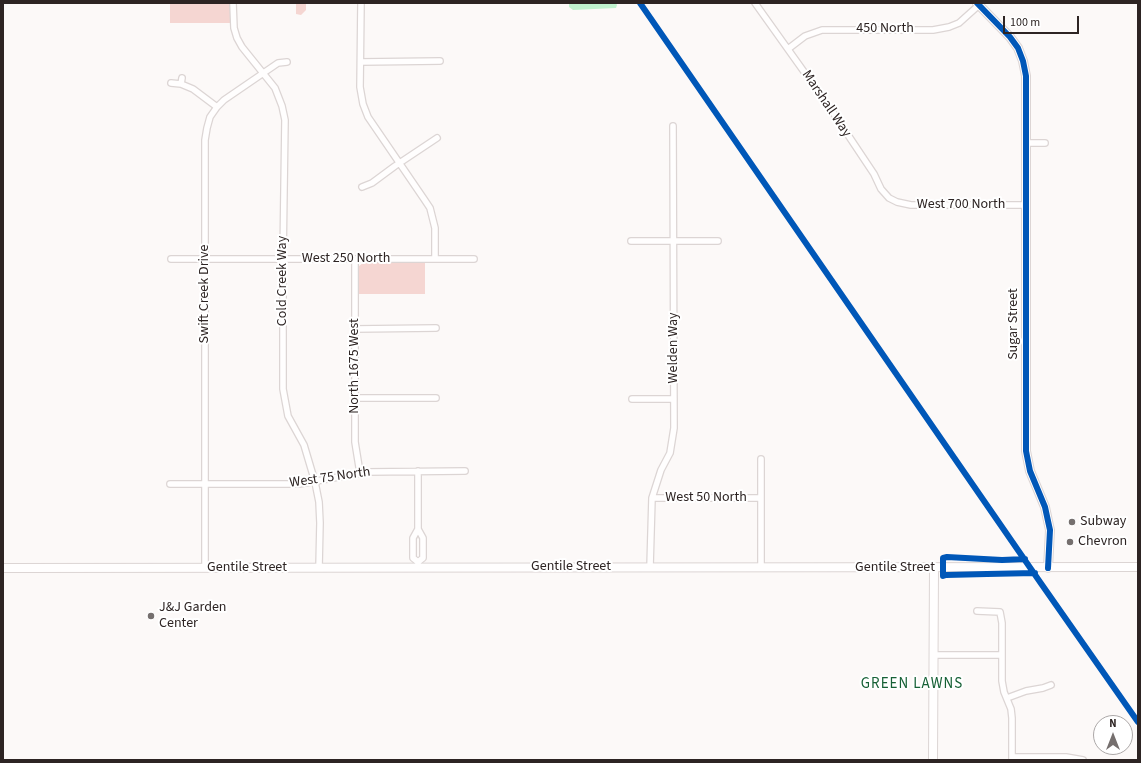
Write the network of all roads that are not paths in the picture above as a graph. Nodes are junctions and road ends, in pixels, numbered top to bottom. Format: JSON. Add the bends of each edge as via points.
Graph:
{"nodes":[{"id":1,"x":233,"y":3,"type":"edge"},
{"id":2,"x":361,"y":3,"type":"edge"},
{"id":3,"x":755,"y":3,"type":"edge"},
{"id":4,"x":978,"y":4,"type":"edge"},
{"id":5,"x":788,"y":49,"type":"junction"},
{"id":6,"x":440,"y":61,"type":"dead end"},
{"id":7,"x":287,"y":62,"type":"dead end"},
{"id":8,"x":361,"y":62,"type":"junction"},
{"id":9,"x":263,"y":73,"type":"junction"},
{"id":10,"x":170,"y":83,"type":"dead end"},
{"id":11,"x":217,"y":107,"type":"junction"},
{"id":12,"x":673,"y":126,"type":"dead end"},
{"id":13,"x":437,"y":138,"type":"dead end"},
{"id":14,"x":1026,"y":143,"type":"junction"},
{"id":15,"x":1044,"y":143,"type":"dead end"},
{"id":16,"x":399,"y":163,"type":"junction"},
{"id":17,"x":362,"y":187,"type":"dead end"},
{"id":18,"x":897,"y":202,"type":"joint"},
{"id":19,"x":1026,"y":205,"type":"junction"},
{"id":20,"x":631,"y":241,"type":"dead end"},
{"id":21,"x":674,"y":241,"type":"junction"},
{"id":22,"x":718,"y":241,"type":"dead end"},
{"id":23,"x":171,"y":259,"type":"dead end"},
{"id":24,"x":205,"y":259,"type":"junction"},
{"id":25,"x":283,"y":259,"type":"junction"},
{"id":26,"x":355,"y":259,"type":"junction"},
{"id":27,"x":436,"y":259,"type":"junction"},
{"id":28,"x":474,"y":259,"type":"dead end"},
{"id":29,"x":436,"y":328,"type":"dead end"},
{"id":30,"x":355,"y":329,"type":"junction"},
{"id":31,"x":355,"y":398,"type":"junction"},
{"id":32,"x":436,"y":398,"type":"dead end"},
{"id":33,"x":632,"y":399,"type":"dead end"},
{"id":34,"x":674,"y":399,"type":"junction"},
{"id":35,"x":761,"y":459,"type":"dead end"},
{"id":36,"x":418,"y":471,"type":"junction"},
{"id":37,"x":466,"y":471,"type":"dead end"},
{"id":38,"x":360,"y":473,"type":"junction"},
{"id":39,"x":315,"y":482,"type":"junction"},
{"id":40,"x":170,"y":484,"type":"dead end"},
{"id":41,"x":205,"y":484,"type":"junction"},
{"id":42,"x":652,"y":498,"type":"junction"},
{"id":43,"x":761,"y":498,"type":"junction"},
{"id":44,"x":418,"y":529,"type":"junction"},
{"id":45,"x":418,"y":565,"type":"junction"},
{"id":46,"x":319,"y":567,"type":"junction"},
{"id":47,"x":650,"y":567,"type":"junction"},
{"id":48,"x":761,"y":567,"type":"junction"},
{"id":49,"x":1138,"y":567,"type":"edge"},
{"id":50,"x":3,"y":568,"type":"edge"},
{"id":51,"x":205,"y":568,"type":"junction"},
{"id":52,"x":934,"y":568,"type":"junction"},
{"id":53,"x":1048,"y":568,"type":"junction"},
{"id":54,"x":977,"y":611,"type":"dead end"},
{"id":55,"x":933,"y":655,"type":"junction"},
{"id":56,"x":1002,"y":655,"type":"junction"},
{"id":57,"x":1051,"y":684,"type":"dead end"},
{"id":58,"x":1007,"y":698,"type":"junction"},
{"id":59,"x":1012,"y":759,"type":"edge"},
{"id":60,"x":933,"y":760,"type":"edge"},
{"id":61,"x":1083,"y":760,"type":"edge"}],
"edges":[{"from":1,"to":9,"type":"street","name":"Cold Creek Way","via":[[237,38]]},
{"from":2,"to":8,"type":"street"},
{"from":3,"to":5,"type":"street","name":"Marshall Way"},
{"from":4,"to":5,"type":"street","name":"450 North","via":[[959,23],[949,28],[822,30],[805,36]]},
{"from":4,"to":14,"type":"main road","name":"Sugar Street","via":[[1010,37],[1023,60],[1026,76]]},
{"from":5,"to":18,"type":"street","name":"Marshall Way","via":[[874,174],[881,189]]},
{"from":6,"to":8,"type":"street"},
{"from":7,"to":9,"type":"street","name":"Swift Creek Drive","via":[[278,63]]},
{"from":8,"to":16,"type":"street","via":[[360,87],[368,118]]},
{"from":9,"to":11,"type":"street","name":"Swift Creek Drive"},
{"from":9,"to":25,"type":"street","name":"Cold Creek Way","via":[[275,88],[284,120]]},
{"from":10,"to":11,"type":"street","via":[[181,81]]},
{"from":11,"to":24,"type":"street","name":"Swift Creek Drive","via":[[210,118],[205,140]]},
{"from":12,"to":21,"type":"street","name":"Welden Way"},
{"from":13,"to":16,"type":"street"},
{"from":14,"to":15,"type":"street"},
{"from":14,"to":19,"type":"main road","name":"Sugar Street"},
{"from":16,"to":17,"type":"street","via":[[372,183]]},
{"from":16,"to":27,"type":"street","via":[[430,208],[435,228]]},
{"from":18,"to":19,"type":"street","name":"West 700 North","via":[[911,205]]},
{"from":19,"to":53,"type":"main road","name":"Sugar Street","via":[[1026,451],[1030,471],[1046,508],[1050,530]]},
{"from":20,"to":21,"type":"street"},
{"from":21,"to":22,"type":"street"},
{"from":21,"to":34,"type":"street","name":"Welden Way"},
{"from":23,"to":24,"type":"street","name":"West 250 North"},
{"from":24,"to":25,"type":"street","name":"West 250 North"},
{"from":24,"to":41,"type":"street","name":"Swift Creek Drive"},
{"from":25,"to":26,"type":"street","name":"West 250 North"},
{"from":25,"to":39,"type":"street","name":"Cold Creek Way","via":[[284,396],[288,416],[304,446]]},
{"from":26,"to":27,"type":"street","name":"West 250 North"},
{"from":26,"to":30,"type":"street","name":"North 1675 West"},
{"from":27,"to":28,"type":"street","name":"West 250 North"},
{"from":29,"to":30,"type":"street"},
{"from":30,"to":31,"type":"street","name":"North 1675 West"},
{"from":31,"to":32,"type":"street"},
{"from":31,"to":38,"type":"street","name":"North 1675 West","via":[[355,442]]},
{"from":33,"to":34,"type":"street"},
{"from":34,"to":42,"type":"street","name":"Welden Way","via":[[674,428],[670,453],[661,470]]},
{"from":35,"to":43,"type":"street"},
{"from":36,"to":37,"type":"street","name":"West 75 North"},
{"from":36,"to":38,"type":"street","name":"West 75 North"},
{"from":36,"to":44,"type":"street"},
{"from":38,"to":39,"type":"street","name":"West 75 North"},
{"from":39,"to":41,"type":"street","name":"West 75 North"},
{"from":39,"to":46,"type":"street","name":"Cold Creek Way","via":[[320,523]]},
{"from":40,"to":41,"type":"street","name":"West 75 North"},
{"from":41,"to":51,"type":"street","name":"Swift Creek Drive"},
{"from":42,"to":43,"type":"street","name":"West 50 North"},
{"from":42,"to":47,"type":"street","name":"Welden Way"},
{"from":43,"to":48,"type":"street"},
{"from":44,"to":45,"type":"street","via":[[423,538],[423,558]]},
{"from":44,"to":45,"type":"street","via":[[413,538],[413,558]]},
{"from":45,"to":46,"type":"main road","name":"Gentile Street"},
{"from":45,"to":47,"type":"main road","name":"Gentile Street"},
{"from":46,"to":51,"type":"main road","name":"Gentile Street"},
{"from":47,"to":48,"type":"main road","name":"Gentile Street"},
{"from":48,"to":52,"type":"main road","name":"Gentile Street"},
{"from":49,"to":53,"type":"main road","name":"Gentile Street"},
{"from":50,"to":51,"type":"main road","name":"Gentile Street"},
{"from":52,"to":53,"type":"main road","name":"Gentile Street"},
{"from":52,"to":55,"type":"main road"},
{"from":54,"to":56,"type":"street","via":[[1000,612]]},
{"from":55,"to":56,"type":"street"},
{"from":55,"to":60,"type":"main road"},
{"from":56,"to":58,"type":"street","via":[[1002,681]]},
{"from":57,"to":58,"type":"street"},
{"from":58,"to":59,"type":"street","via":[[1012,718]]},
{"from":59,"to":61,"type":"street","via":[[1066,757]]}]}
